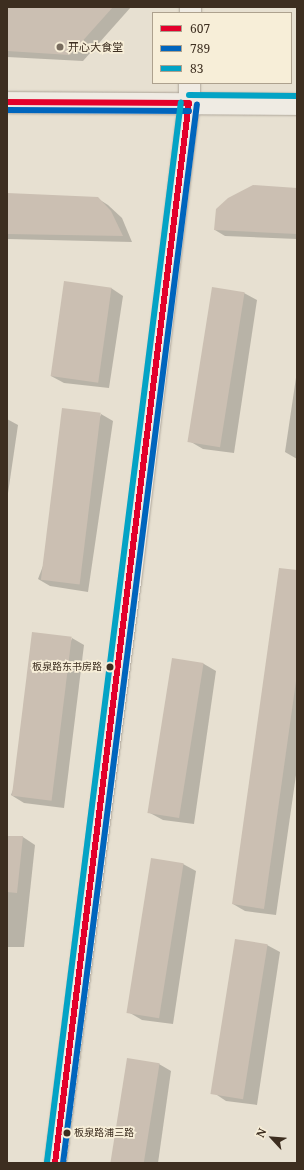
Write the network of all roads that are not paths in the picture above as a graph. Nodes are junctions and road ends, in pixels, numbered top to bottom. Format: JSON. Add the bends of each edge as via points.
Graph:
{"nodes":[{"id":1,"x":189,"y":93,"type":"edge"},
{"id":2,"x":7,"y":102,"type":"edge"},
{"id":3,"x":297,"y":104,"type":"edge"},
{"id":4,"x":54,"y":1163,"type":"edge"}],
"edges":[{"from":1,"to":2,"type":"street"},
{"from":1,"to":3,"type":"street"},
{"from":1,"to":4,"type":"street"}]}
